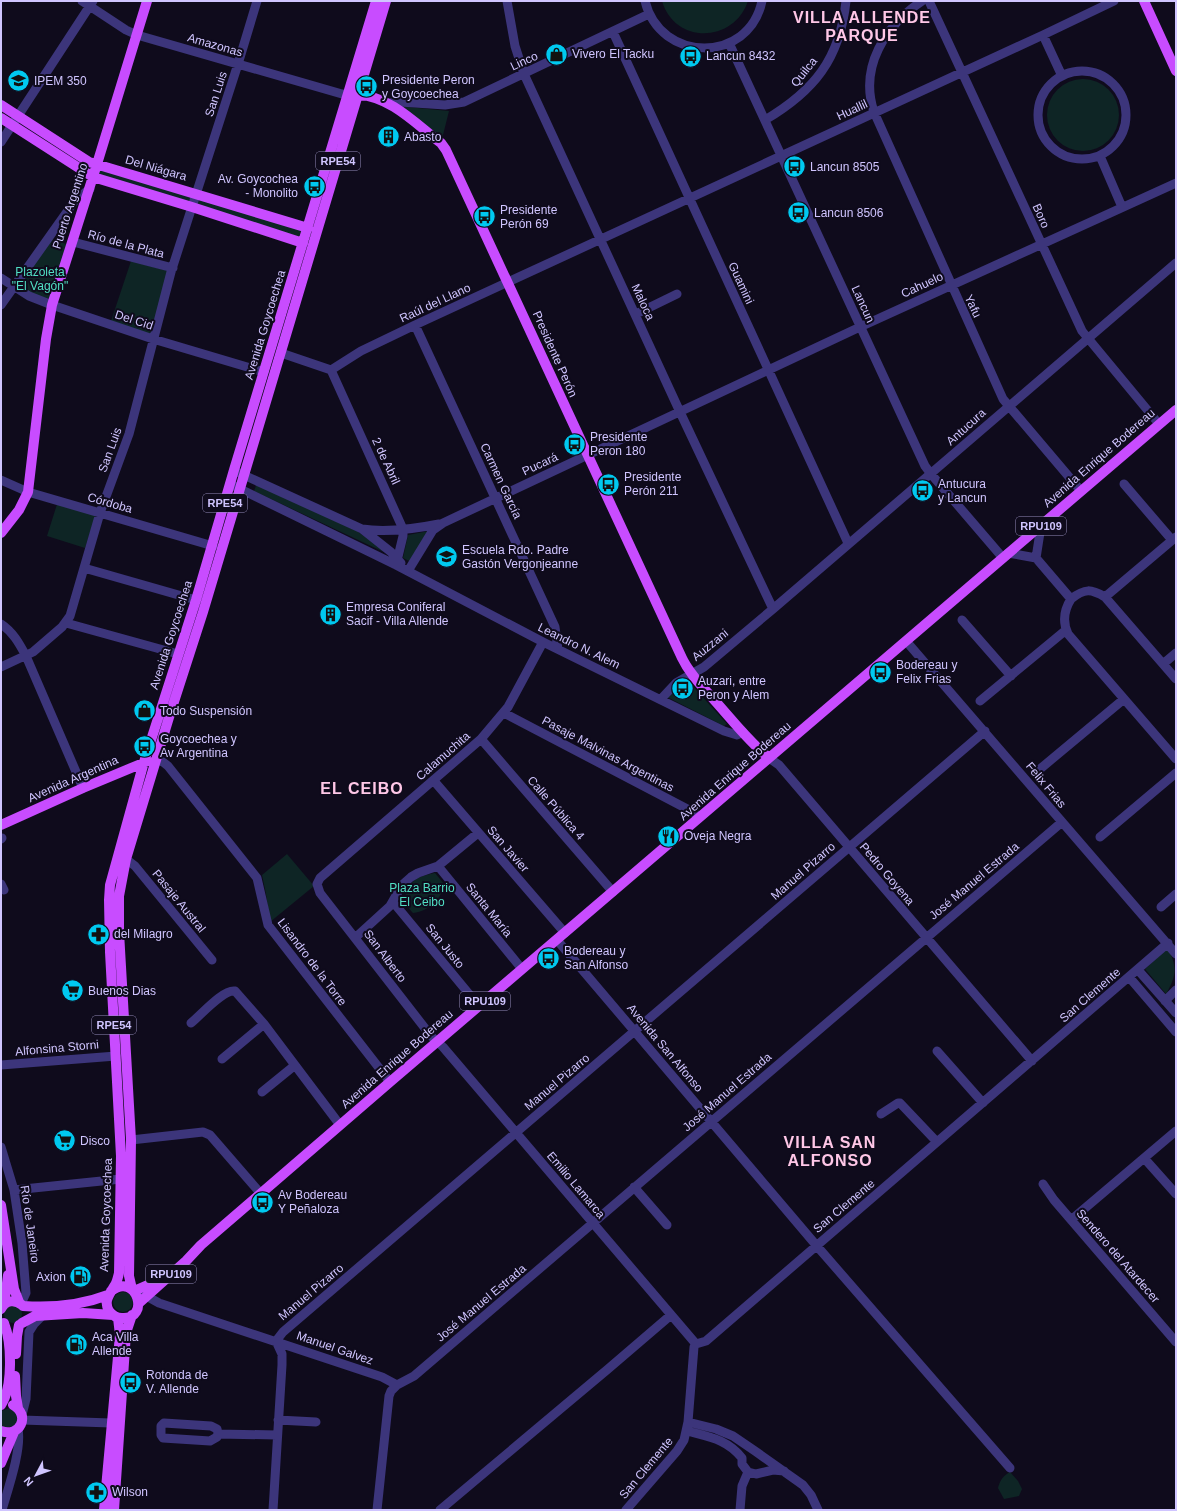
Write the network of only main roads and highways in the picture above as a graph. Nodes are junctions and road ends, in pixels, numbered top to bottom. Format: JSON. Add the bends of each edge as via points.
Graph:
{"nodes":[{"id":1,"x":147,"y":1,"type":"edge"},
{"id":2,"x":376,"y":1,"type":"edge"},
{"id":3,"x":386,"y":1,"type":"edge"},
{"id":4,"x":1144,"y":1,"type":"edge"},
{"id":5,"x":1151,"y":1,"type":"edge"},
{"id":6,"x":1176,"y":55,"type":"edge"},
{"id":7,"x":1176,"y":71,"type":"edge"},
{"id":8,"x":359,"y":95,"type":"junction"},
{"id":9,"x":1,"y":105,"type":"edge"},
{"id":10,"x":1,"y":118,"type":"edge"},
{"id":11,"x":15,"y":120,"type":"junction"},
{"id":12,"x":97,"y":164,"type":"junction"},
{"id":13,"x":93,"y":177,"type":"junction"},
{"id":14,"x":310,"y":237,"type":"junction"},
{"id":15,"x":1176,"y":410,"type":"edge"},
{"id":16,"x":234,"y":486,"type":"junction"},
{"id":17,"x":1,"y":533,"type":"edge"},
{"id":18,"x":769,"y":758,"type":"junction"},
{"id":19,"x":156,"y":760,"type":"junction"},
{"id":20,"x":144,"y":762,"type":"junction"},
{"id":21,"x":1,"y":825,"type":"edge"},
{"id":22,"x":1,"y":1205,"type":"edge"},
{"id":23,"x":9,"y":1257,"type":"junction"},
{"id":24,"x":114,"y":1289,"type":"junction"},
{"id":25,"x":138,"y":1291,"type":"junction"},
{"id":26,"x":21,"y":1304,"type":"junction"},
{"id":27,"x":2,"y":1307,"type":"edge"},
{"id":28,"x":116,"y":1316,"type":"junction"},
{"id":29,"x":132,"y":1316,"type":"junction"},
{"id":30,"x":2,"y":1321,"type":"edge"},
{"id":31,"x":21,"y":1324,"type":"junction"},
{"id":32,"x":1,"y":1405,"type":"edge"},
{"id":33,"x":19,"y":1421,"type":"junction"},
{"id":34,"x":1,"y":1431,"type":"edge"},
{"id":35,"x":1,"y":1463,"type":"edge"},
{"id":36,"x":104,"y":1510,"type":"edge"},
{"id":37,"x":114,"y":1510,"type":"edge"}],
"edges":[{"from":1,"to":12,"type":"main road","name":"Puerto Argentino"},
{"from":2,"to":14,"type":"main road","name":"Avenida Goycoechea","number":"RPE54"},
{"from":3,"to":8,"type":"main road","number":"RPE54"},
{"from":4,"to":7,"type":"main road"},
{"from":5,"to":6,"type":"main road"},
{"from":8,"to":14,"type":"main road","name":"Avenida Goycoechea","number":"RPE54"},
{"from":8,"to":18,"type":"main road","name":"Presidente Perón","via":[[369,95],[389,103],[446,150],[682,658],[692,674]]},
{"from":9,"to":11,"type":"main road","name":"Del Niágara"},
{"from":10,"to":11,"type":"main road","name":"Del Niágara"},
{"from":11,"to":12,"type":"main road","name":"Del Niágara","via":[[89,162]]},
{"from":11,"to":13,"type":"main road","name":"Del Niágara"},
{"from":12,"to":13,"type":"main road","name":"Puerto Argentino"},
{"from":12,"to":14,"type":"main road","name":"Del Niágara","via":[[197,194]]},
{"from":13,"to":14,"type":"main road","name":"Del Niágara","via":[[192,207]]},
{"from":13,"to":17,"type":"main road","name":"Puerto Argentino","via":[[52,306],[28,492],[19,510]]},
{"from":14,"to":16,"type":"main road","name":"Avenida Goycoechea","number":"RPE54","via":[[234,470]]},
{"from":14,"to":16,"type":"main road","name":"Avenida Goycoechea","number":"RPE54","via":[[281,353],[244,475]]},
{"from":15,"to":18,"type":"main road","name":"Avenida Enrique Bodereau","number":"RPU109"},
{"from":16,"to":19,"type":"main road","name":"Avenida Goycoechea","number":"RPE54","via":[[203,612]]},
{"from":16,"to":20,"type":"main road","name":"Avenida Goycoechea","number":"RPE54","via":[[212,546]]},
{"from":18,"to":25,"type":"main road","name":"Avenida Enrique Bodereau","number":"RPU109","via":[[201,1245]]},
{"from":19,"to":20,"type":"main road","name":"Avenida Argentina"},
{"from":19,"to":25,"type":"main road","name":"Avenida Goycoechea","number":"RPE54","via":[[126,859],[120,885],[118,912],[131,1140],[129,1276]]},
{"from":20,"to":21,"type":"main road","name":"Avenida Argentina"},
{"from":20,"to":24,"type":"main road","name":"Avenida Goycoechea","number":"RPE54","via":[[114,866],[109,900],[121,1179],[119,1273]]},
{"from":22,"to":23,"type":"main road"},
{"from":23,"to":26,"type":"main road","via":[[15,1293]]},
{"from":23,"to":27,"type":"main road","via":[[7,1286]]},
{"from":24,"to":25,"type":"main road"},
{"from":24,"to":26,"type":"main road","via":[[82,1303],[38,1307]]},
{"from":24,"to":28,"type":"main road","number":"RPE54","via":[[107,1306]]},
{"from":25,"to":29,"type":"main road","number":"RPE54","via":[[139,1304]]},
{"from":26,"to":27,"type":"main road","via":[[10,1301]]},
{"from":26,"to":31,"type":"main road","via":[[26,1317]]},
{"from":28,"to":29,"type":"main road"},
{"from":28,"to":31,"type":"main road","via":[[83,1313],[42,1316],[30,1318]]},
{"from":28,"to":36,"type":"main road","number":"RPE54","via":[[120,1335]]},
{"from":29,"to":37,"type":"main road","via":[[126,1333]]},
{"from":30,"to":31,"type":"main road","via":[[10,1326]]},
{"from":30,"to":32,"type":"main road","via":[[9,1339],[9,1381]]},
{"from":31,"to":33,"type":"main road","via":[[16,1341],[15,1382]]},
{"from":32,"to":33,"type":"main road","via":[[10,1404]]},
{"from":33,"to":34,"type":"main road","via":[[6,1433]]},
{"from":33,"to":35,"type":"main road"}]}
